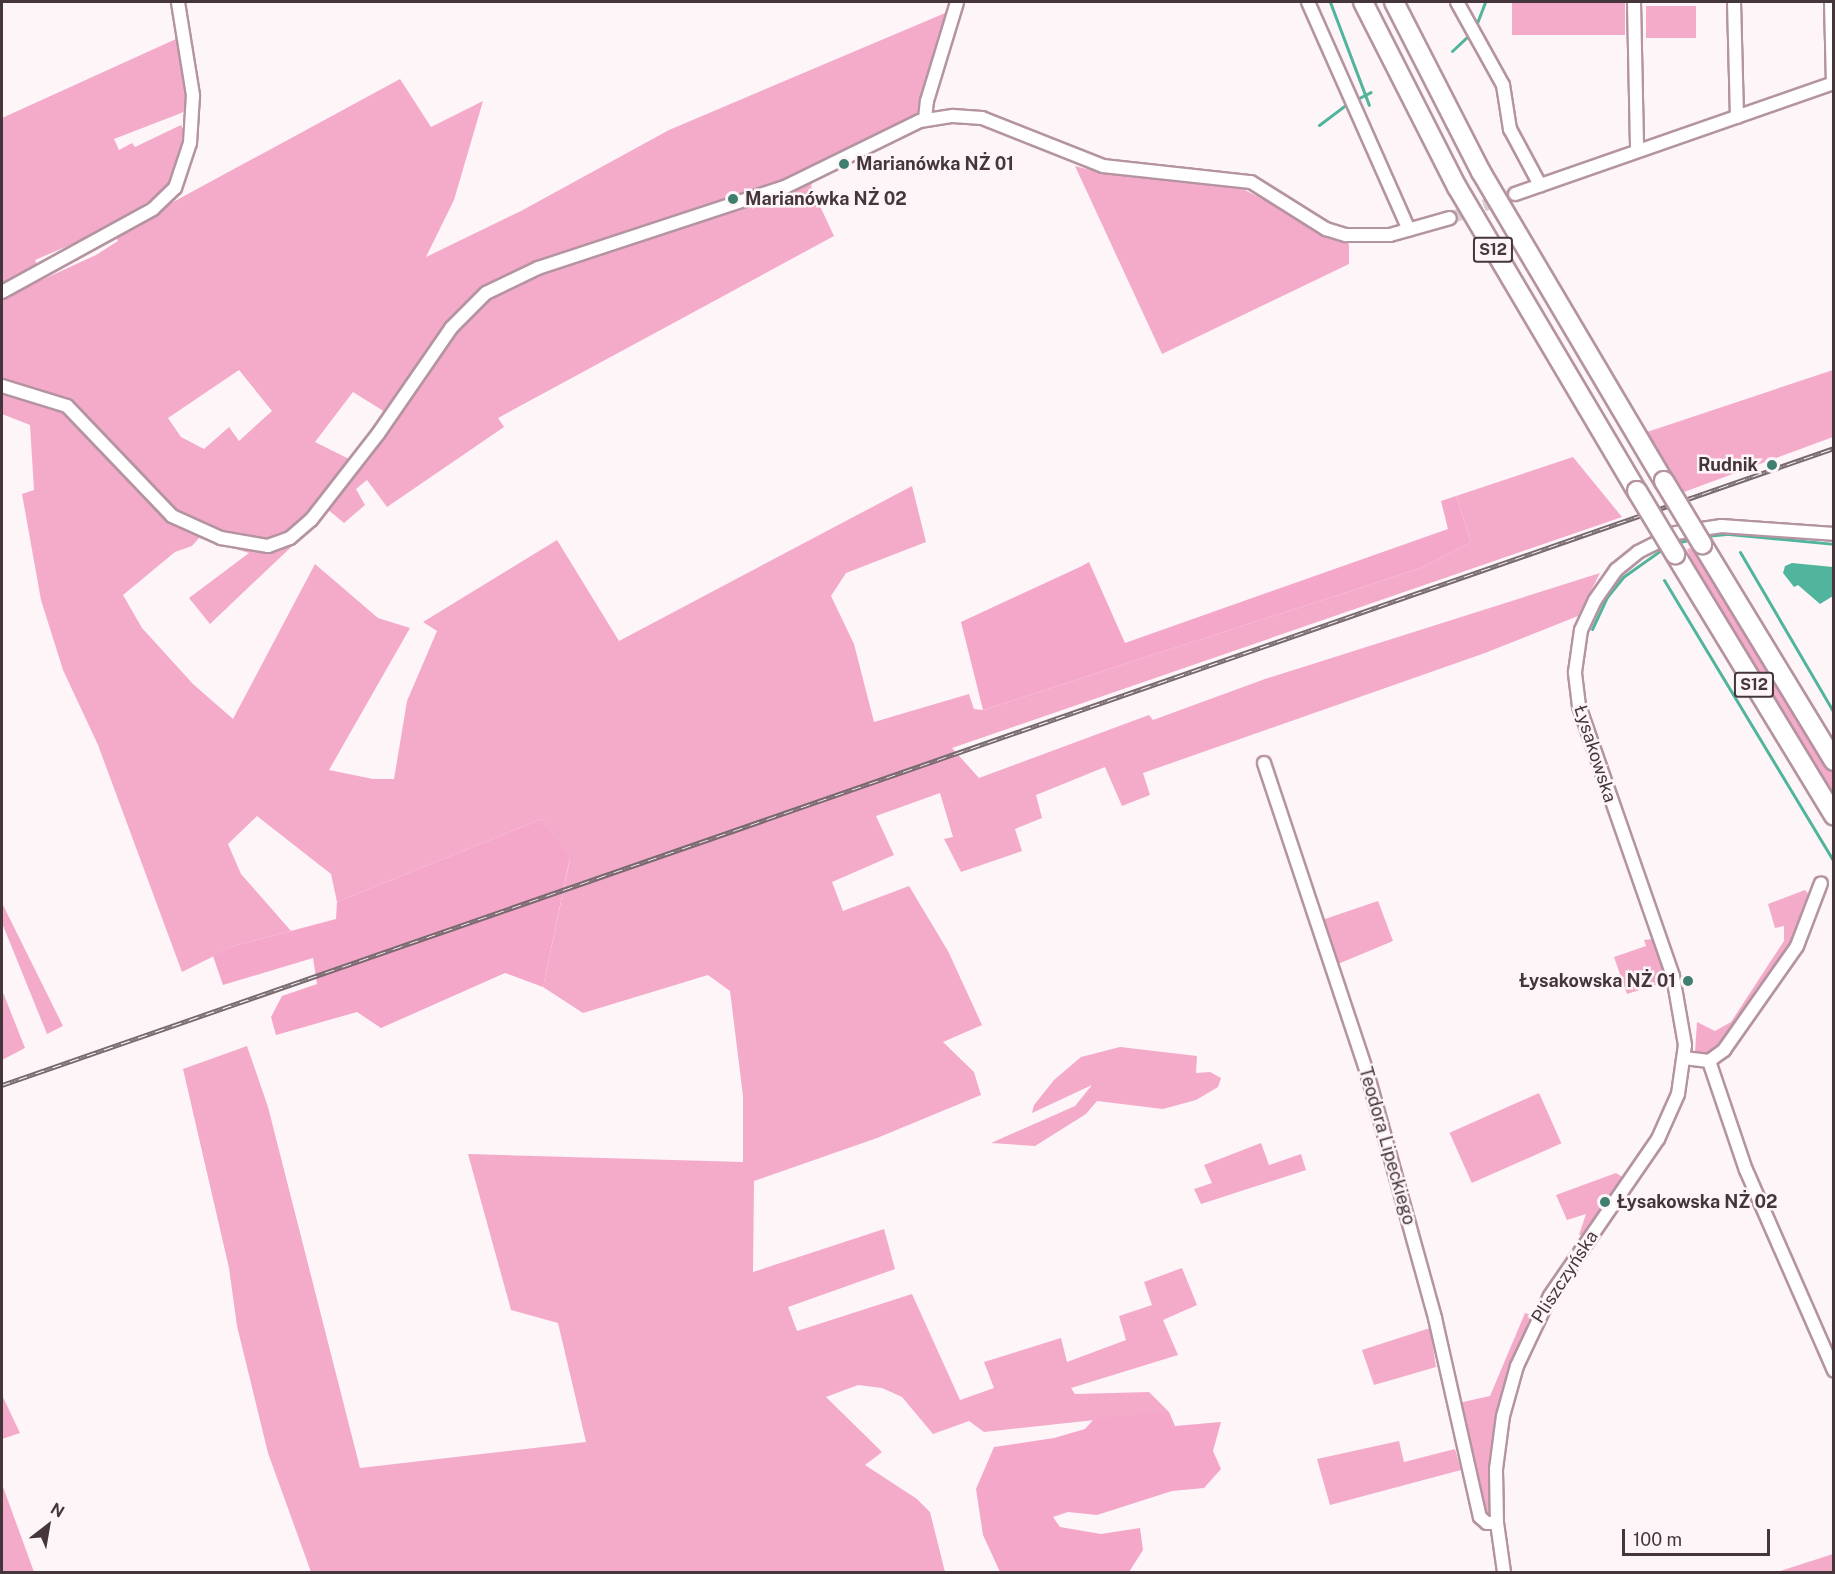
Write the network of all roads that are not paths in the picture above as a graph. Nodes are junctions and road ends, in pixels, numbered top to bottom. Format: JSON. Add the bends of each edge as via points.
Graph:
{"nodes":[{"id":1,"x":178,"y":2,"type":"edge"},
{"id":2,"x":957,"y":2,"type":"edge"},
{"id":3,"x":1308,"y":2,"type":"edge"},
{"id":4,"x":1363,"y":2,"type":"edge"},
{"id":5,"x":1394,"y":2,"type":"edge"},
{"id":6,"x":1457,"y":2,"type":"edge"},
{"id":7,"x":1634,"y":2,"type":"edge"},
{"id":8,"x":1734,"y":2,"type":"edge"},
{"id":9,"x":1831,"y":2,"type":"edge"},
{"id":10,"x":1833,"y":83,"type":"edge"},
{"id":11,"x":1737,"y":117,"type":"junction"},
{"id":12,"x":926,"y":119,"type":"junction"},
{"id":13,"x":1637,"y":151,"type":"junction"},
{"id":14,"x":1540,"y":185,"type":"junction"},
{"id":15,"x":1515,"y":194,"type":"tunnel mouth"},
{"id":16,"x":1450,"y":218,"type":"tunnel mouth"},
{"id":17,"x":1409,"y":230,"type":"junction"},
{"id":18,"x":2,"y":292,"type":"edge"},
{"id":19,"x":2,"y":386,"type":"edge"},
{"id":20,"x":1833,"y":534,"type":"edge"},
{"id":21,"x":1833,"y":761,"type":"edge"},
{"id":22,"x":1264,"y":763,"type":"dead end"},
{"id":23,"x":1833,"y":816,"type":"edge"},
{"id":24,"x":1821,"y":883,"type":"dead end"},
{"id":25,"x":1684,"y":1058,"type":"junction"},
{"id":26,"x":1709,"y":1061,"type":"junction"},
{"id":27,"x":1833,"y":1370,"type":"edge"},
{"id":28,"x":1497,"y":1523,"type":"junction"},
{"id":29,"x":1504,"y":1572,"type":"edge"}],
"edges":[{"from":1,"to":18,"type":"street","via":[[193,95],[190,143],[176,188],[153,209]]},
{"from":2,"to":12,"type":"street","via":[[927,101]]},
{"from":3,"to":17,"type":"street"},
{"from":4,"to":23,"type":"highway","number":"S12","bridge":true,"via":[[1462,197]]},
{"from":5,"to":21,"type":"highway","number":"S12","bridge":true,"via":[[1481,172]]},
{"from":6,"to":14,"type":"street","via":[[1503,85],[1510,129]]},
{"from":7,"to":13,"type":"street"},
{"from":8,"to":11,"type":"street"},
{"from":9,"to":10,"type":"street"},
{"from":10,"to":11,"type":"street"},
{"from":11,"to":13,"type":"street"},
{"from":12,"to":17,"type":"street","via":[[960,116],[990,120],[1103,166],[1251,182],[1341,234],[1371,237]]},
{"from":12,"to":19,"type":"street","via":[[887,134],[785,187],[538,268],[486,293],[451,328],[389,419],[311,520],[295,535],[274,545],[232,541],[172,516],[67,406]]},
{"from":13,"to":14,"type":"street"},
{"from":14,"to":15,"type":"street"},
{"from":16,"to":17,"type":"street"},
{"from":20,"to":25,"type":"street","name":"Łysakowska","via":[[1721,526],[1676,533],[1638,552],[1616,570],[1594,600],[1581,630],[1575,672],[1579,706],[1677,990],[1684,1024]]},
{"from":22,"to":28,"type":"street","name":"Teodora Lipeckiego","via":[[1366,1070],[1436,1318],[1480,1517],[1486,1523]]},
{"from":24,"to":26,"type":"street","via":[[1797,946],[1724,1050]]},
{"from":25,"to":26,"type":"street"},
{"from":25,"to":28,"type":"street","name":"Pliszczyńska","via":[[1676,1102],[1658,1139],[1553,1289],[1522,1349],[1499,1437]]},
{"from":26,"to":27,"type":"street","via":[[1746,1170]]},
{"from":28,"to":29,"type":"street","name":"Pliszczyńska"}]}
